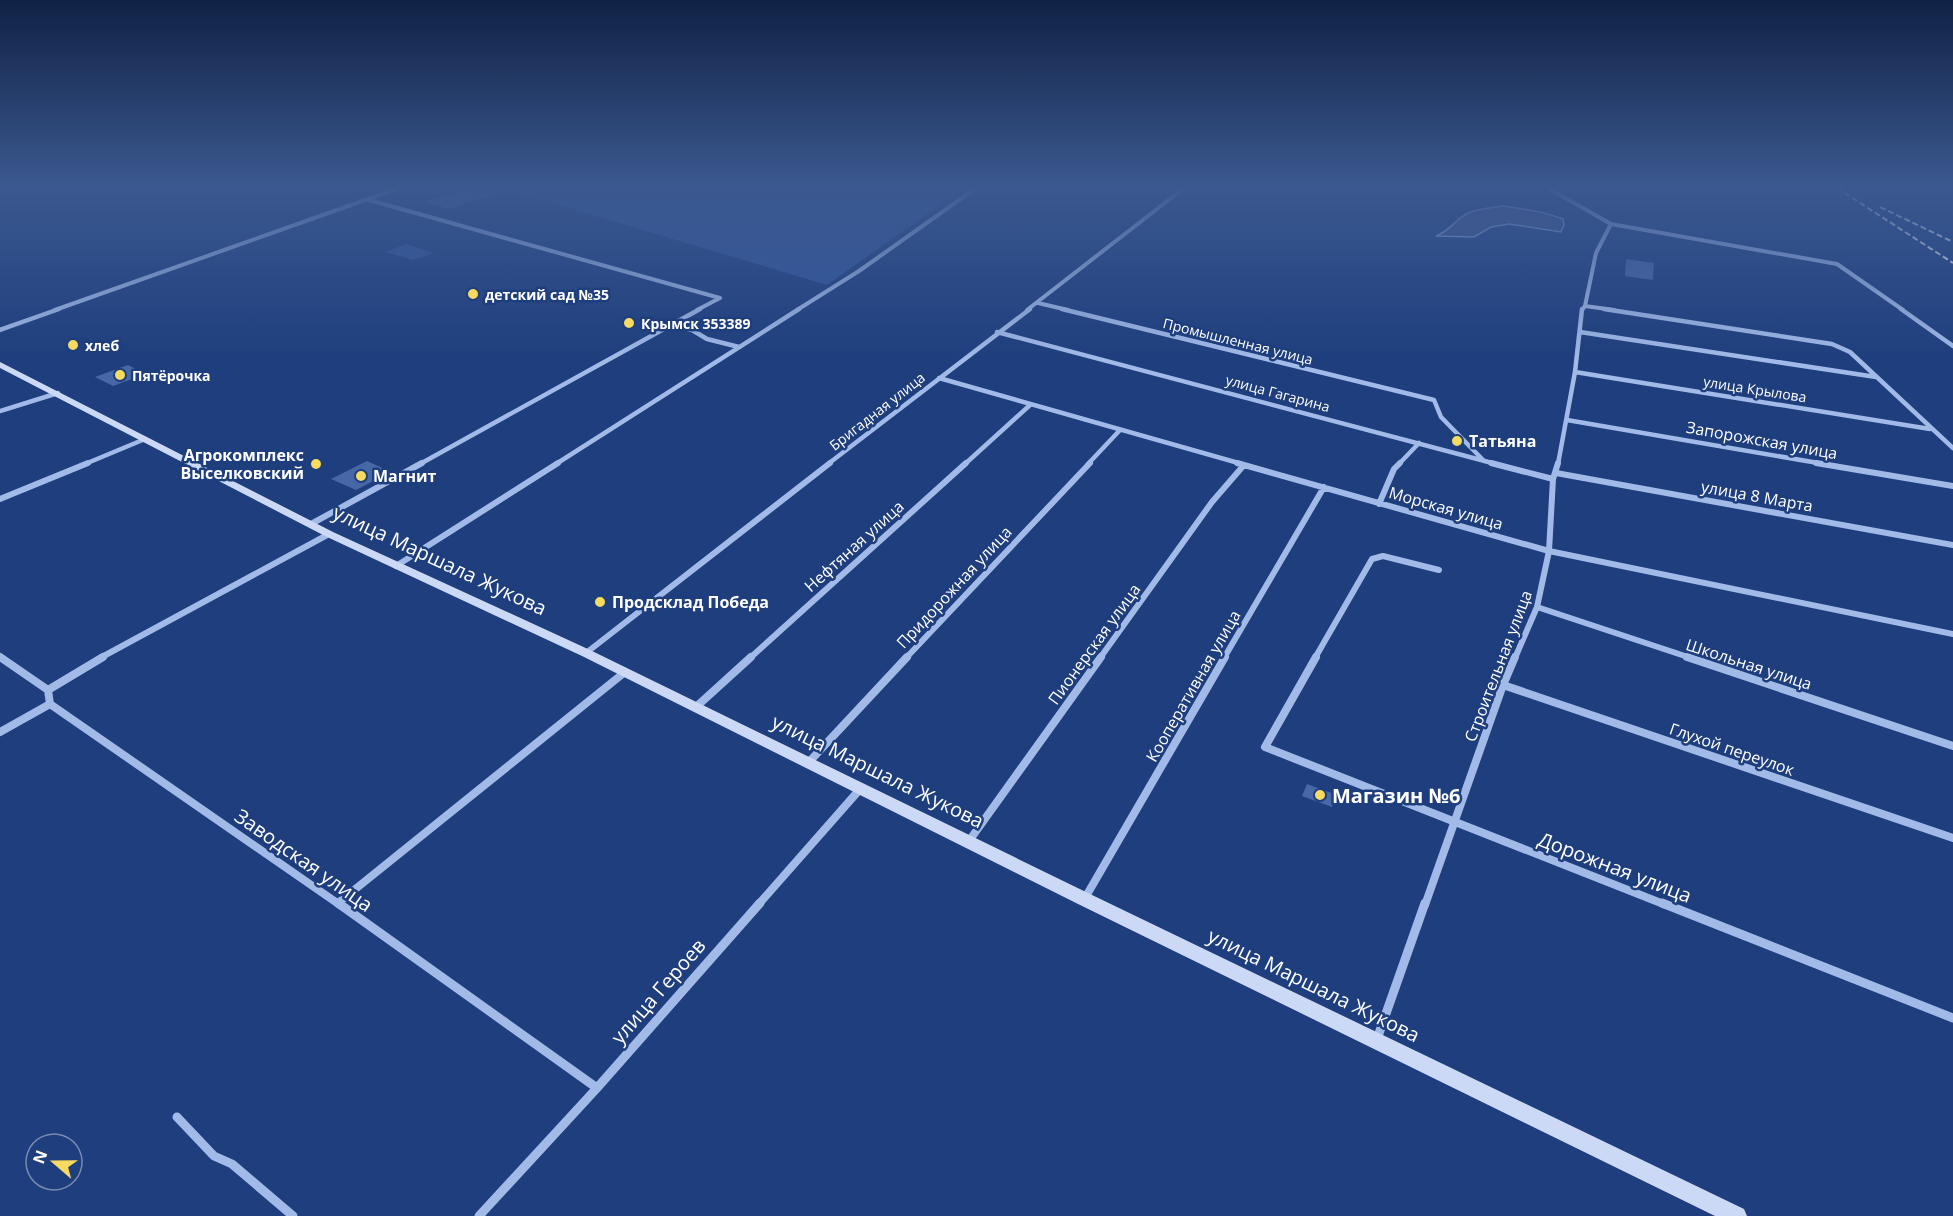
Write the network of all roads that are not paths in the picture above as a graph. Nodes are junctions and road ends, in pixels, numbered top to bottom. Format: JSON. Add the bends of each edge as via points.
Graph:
{"nodes":[{"id":1,"x":242,"y":245,"type":"edge"},
{"id":2,"x":529,"y":245,"type":"edge"},
{"id":3,"x":896,"y":245,"type":"edge"},
{"id":4,"x":1113,"y":245,"type":"edge"},
{"id":5,"x":1600,"y":245,"type":"edge"},
{"id":6,"x":1725,"y":245,"type":"edge"},
{"id":7,"x":1038,"y":303,"type":"junction"},
{"id":8,"x":1586,"y":306,"type":"junction"},
{"id":9,"x":671,"y":325,"type":"junction"},
{"id":10,"x":0,"y":330,"type":"edge"},
{"id":11,"x":997,"y":332,"type":"junction"},
{"id":12,"x":1580,"y":332,"type":"junction"},
{"id":13,"x":1953,"y":346,"type":"edge"},
{"id":14,"x":739,"y":347,"type":"junction"},
{"id":15,"x":0,"y":365,"type":"edge"},
{"id":16,"x":1575,"y":372,"type":"junction"},
{"id":17,"x":1876,"y":377,"type":"junction"},
{"id":18,"x":939,"y":378,"type":"junction"},
{"id":19,"x":58,"y":393,"type":"junction"},
{"id":20,"x":1030,"y":405,"type":"junction"},
{"id":21,"x":0,"y":411,"type":"edge"},
{"id":22,"x":1567,"y":420,"type":"junction"},
{"id":23,"x":1931,"y":429,"type":"junction"},
{"id":24,"x":1120,"y":430,"type":"junction"},
{"id":25,"x":145,"y":439,"type":"junction"},
{"id":26,"x":1419,"y":443,"type":"junction"},
{"id":27,"x":1953,"y":448,"type":"edge"},
{"id":28,"x":1484,"y":461,"type":"junction"},
{"id":29,"x":1244,"y":465,"type":"junction"},
{"id":30,"x":1555,"y":476,"type":"junction"},
{"id":31,"x":1953,"y":486,"type":"edge"},
{"id":32,"x":1324,"y":487,"type":"junction"},
{"id":33,"x":0,"y":499,"type":"edge"},
{"id":34,"x":1379,"y":504,"type":"junction"},
{"id":35,"x":311,"y":524,"type":"junction"},
{"id":36,"x":329,"y":534,"type":"junction"},
{"id":37,"x":1953,"y":545,"type":"edge"},
{"id":38,"x":1548,"y":551,"type":"junction"},
{"id":39,"x":395,"y":566,"type":"junction"},
{"id":40,"x":1439,"y":570,"type":"dead end"},
{"id":41,"x":1537,"y":607,"type":"junction"},
{"id":42,"x":1953,"y":634,"type":"edge"},
{"id":43,"x":586,"y":653,"type":"junction"},
{"id":44,"x":0,"y":657,"type":"edge"},
{"id":45,"x":625,"y":672,"type":"junction"},
{"id":46,"x":1503,"y":685,"type":"junction"},
{"id":47,"x":48,"y":690,"type":"junction"},
{"id":48,"x":50,"y":704,"type":"junction"},
{"id":49,"x":696,"y":707,"type":"junction"},
{"id":50,"x":0,"y":732,"type":"edge"},
{"id":51,"x":1953,"y":746,"type":"edge"},
{"id":52,"x":809,"y":762,"type":"junction"},
{"id":53,"x":861,"y":788,"type":"junction"},
{"id":54,"x":1454,"y":822,"type":"junction"},
{"id":55,"x":1953,"y":838,"type":"edge"},
{"id":56,"x":969,"y":841,"type":"junction"},
{"id":57,"x":1084,"y":899,"type":"junction"},
{"id":58,"x":338,"y":903,"type":"junction"},
{"id":59,"x":1953,"y":1018,"type":"edge"},
{"id":60,"x":1377,"y":1040,"type":"junction"},
{"id":61,"x":597,"y":1088,"type":"junction"},
{"id":62,"x":177,"y":1117,"type":"dead end"},
{"id":63,"x":293,"y":1216,"type":"edge"},
{"id":64,"x":479,"y":1216,"type":"edge"},
{"id":65,"x":1737,"y":1216,"type":"edge"}],
"edges":[{"from":1,"to":10,"type":"street"},
{"from":2,"to":9,"type":"street","via":[[720,298]]},
{"from":3,"to":14,"type":"street"},
{"from":4,"to":7,"type":"street","name":"Бригадная улица"},
{"from":5,"to":8,"type":"street","name":"Строительная улица"},
{"from":6,"to":13,"type":"street","via":[[1837,264]]},
{"from":7,"to":11,"type":"street","name":"Бригадная улица"},
{"from":7,"to":28,"type":"street","name":"Промышленная улица","via":[[1434,400],[1441,417]]},
{"from":8,"to":12,"type":"street","name":"Строительная улица","via":[[1582,309]]},
{"from":8,"to":17,"type":"street","via":[[1832,344],[1850,352]]},
{"from":9,"to":14,"type":"street"},
{"from":9,"to":35,"type":"street"},
{"from":11,"to":18,"type":"street","name":"Бригадная улица"},
{"from":11,"to":26,"type":"street","name":"улица Гагарина"},
{"from":12,"to":16,"type":"street","name":"Строительная улица"},
{"from":12,"to":17,"type":"street"},
{"from":14,"to":39,"type":"street"},
{"from":15,"to":19,"type":"main road","name":"улица Маршала Жукова"},
{"from":16,"to":22,"type":"street","name":"Строительная улица"},
{"from":16,"to":23,"type":"street","name":"улица Крылова"},
{"from":17,"to":23,"type":"street"},
{"from":18,"to":20,"type":"street","name":"Морская улица"},
{"from":18,"to":43,"type":"street","name":"Бригадная улица"},
{"from":19,"to":21,"type":"street"},
{"from":19,"to":25,"type":"main road","name":"улица Маршала Жукова"},
{"from":20,"to":24,"type":"street","name":"Морская улица"},
{"from":20,"to":49,"type":"street","name":"Нефтяная улица"},
{"from":22,"to":30,"type":"street","name":"Строительная улица"},
{"from":22,"to":31,"type":"street","name":"Запорожская улица"},
{"from":23,"to":27,"type":"street"},
{"from":24,"to":29,"type":"street","name":"Морская улица"},
{"from":24,"to":52,"type":"street","name":"Придорожная улица"},
{"from":25,"to":33,"type":"street"},
{"from":25,"to":35,"type":"main road","name":"улица Маршала Жукова"},
{"from":26,"to":28,"type":"street","name":"улица Гагарина"},
{"from":26,"to":34,"type":"street","via":[[1394,469]]},
{"from":28,"to":30,"type":"street","name":"улица Гагарина"},
{"from":29,"to":32,"type":"street","name":"Морская улица"},
{"from":29,"to":56,"type":"street","name":"Пионерская улица","via":[[1212,502]]},
{"from":30,"to":37,"type":"street","name":"улица 8 Марта"},
{"from":30,"to":38,"type":"street","name":"Строительная улица"},
{"from":32,"to":34,"type":"street","name":"Морская улица"},
{"from":32,"to":57,"type":"street","name":"Кооперативная улица"},
{"from":34,"to":38,"type":"street","name":"Морская улица"},
{"from":35,"to":36,"type":"main road","name":"улица Маршала Жукова"},
{"from":36,"to":39,"type":"main road","name":"улица Маршала Жукова"},
{"from":36,"to":47,"type":"street"},
{"from":38,"to":41,"type":"street","name":"Строительная улица"},
{"from":38,"to":42,"type":"street","name":"Морская улица"},
{"from":39,"to":43,"type":"main road","name":"улица Маршала Жукова"},
{"from":40,"to":54,"type":"street","name":"Дорожная улица","via":[[1383,555],[1372,559],[1265,747]]},
{"from":41,"to":46,"type":"street","name":"Строительная улица"},
{"from":41,"to":51,"type":"street","name":"Школьная улица"},
{"from":43,"to":45,"type":"main road","name":"улица Маршала Жукова"},
{"from":44,"to":47,"type":"street"},
{"from":45,"to":49,"type":"main road","name":"улица Маршала Жукова"},
{"from":45,"to":58,"type":"street"},
{"from":46,"to":54,"type":"street","name":"Строительная улица"},
{"from":46,"to":55,"type":"street","name":"Глухой переулок"},
{"from":47,"to":48,"type":"street"},
{"from":48,"to":50,"type":"street"},
{"from":48,"to":58,"type":"street","name":"Заводская улица"},
{"from":49,"to":52,"type":"main road","name":"улица Маршала Жукова"},
{"from":52,"to":53,"type":"main road","name":"улица Маршала Жукова"},
{"from":53,"to":56,"type":"main road","name":"улица Маршала Жукова"},
{"from":53,"to":61,"type":"street","name":"улица Героев"},
{"from":54,"to":59,"type":"street","name":"Дорожная улица"},
{"from":54,"to":60,"type":"street","name":"Строительная улица"},
{"from":56,"to":57,"type":"main road","name":"улица Маршала Жукова"},
{"from":57,"to":60,"type":"main road","name":"улица Маршала Жукова"},
{"from":58,"to":61,"type":"street","name":"Заводская улица"},
{"from":60,"to":65,"type":"main road","name":"улица Маршала Жукова"},
{"from":61,"to":64,"type":"street","name":"улица Героев"},
{"from":62,"to":63,"type":"street","via":[[214,1156],[232,1164]]}]}
